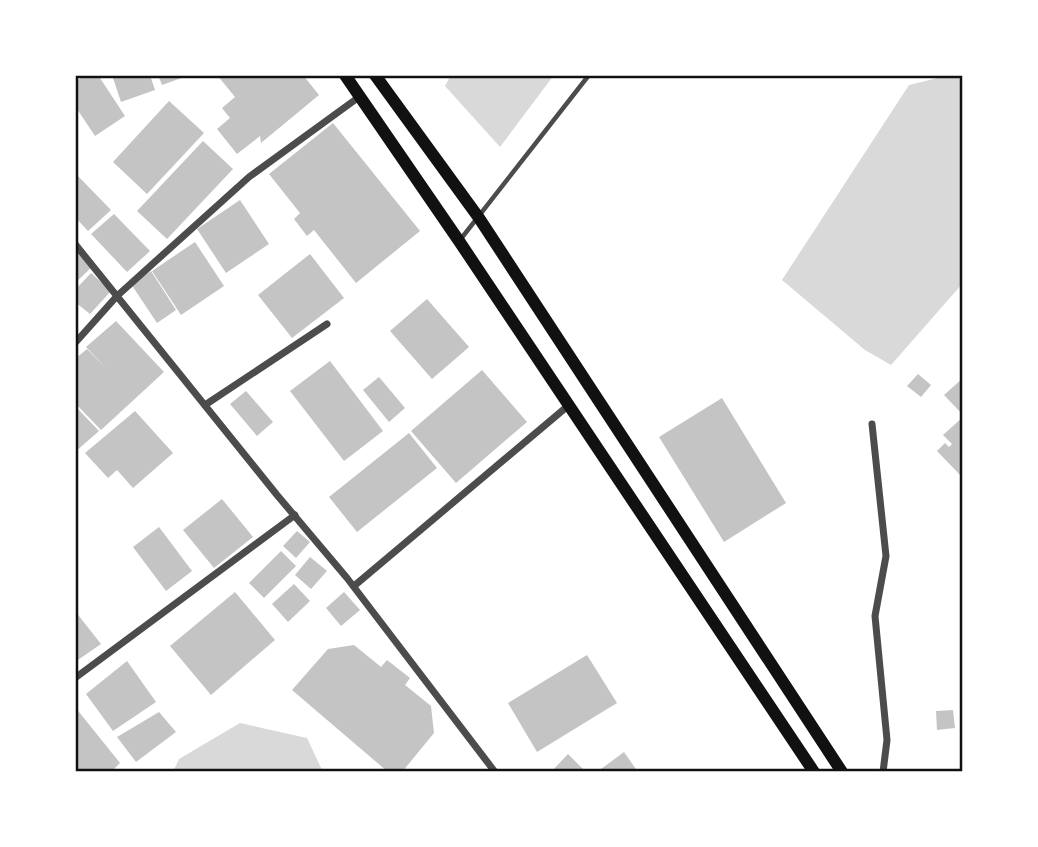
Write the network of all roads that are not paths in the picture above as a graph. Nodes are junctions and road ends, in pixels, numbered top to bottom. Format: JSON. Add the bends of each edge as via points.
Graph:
{"nodes":[{"id":1,"x":345,"y":75,"type":"edge"},
{"id":2,"x":375,"y":75,"type":"edge"},
{"id":3,"x":589,"y":75,"type":"edge"},
{"id":4,"x":359,"y":97,"type":"junction"},
{"id":5,"x":479,"y":218,"type":"junction"},
{"id":6,"x":459,"y":241,"type":"junction"},
{"id":7,"x":75,"y":244,"type":"edge"},
{"id":8,"x":117,"y":296,"type":"junction"},
{"id":9,"x":327,"y":324,"type":"dead end"},
{"id":10,"x":75,"y":342,"type":"edge"},
{"id":11,"x":205,"y":405,"type":"junction"},
{"id":12,"x":569,"y":405,"type":"junction"},
{"id":13,"x":872,"y":424,"type":"dead end"},
{"id":14,"x":295,"y":515,"type":"junction"},
{"id":15,"x":354,"y":586,"type":"junction"},
{"id":16,"x":75,"y":678,"type":"edge"},
{"id":17,"x":495,"y":772,"type":"edge"},
{"id":18,"x":814,"y":772,"type":"edge"},
{"id":19,"x":842,"y":772,"type":"edge"},
{"id":20,"x":883,"y":772,"type":"edge"}],
"edges":[{"from":1,"to":4,"type":"main road"},
{"from":2,"to":5,"type":"main road"},
{"from":3,"to":5,"type":"lane"},
{"from":4,"to":6,"type":"main road"},
{"from":4,"to":8,"type":"street","via":[[249,177]]},
{"from":5,"to":6,"type":"lane"},
{"from":5,"to":19,"type":"main road"},
{"from":6,"to":12,"type":"main road"},
{"from":7,"to":8,"type":"street"},
{"from":8,"to":10,"type":"street"},
{"from":8,"to":11,"type":"street"},
{"from":9,"to":11,"type":"street"},
{"from":11,"to":14,"type":"street"},
{"from":12,"to":15,"type":"street"},
{"from":12,"to":18,"type":"main road"},
{"from":13,"to":20,"type":"street","via":[[886,556],[875,616],[887,740]]},
{"from":14,"to":15,"type":"street"},
{"from":14,"to":16,"type":"street"},
{"from":15,"to":17,"type":"street"}]}
